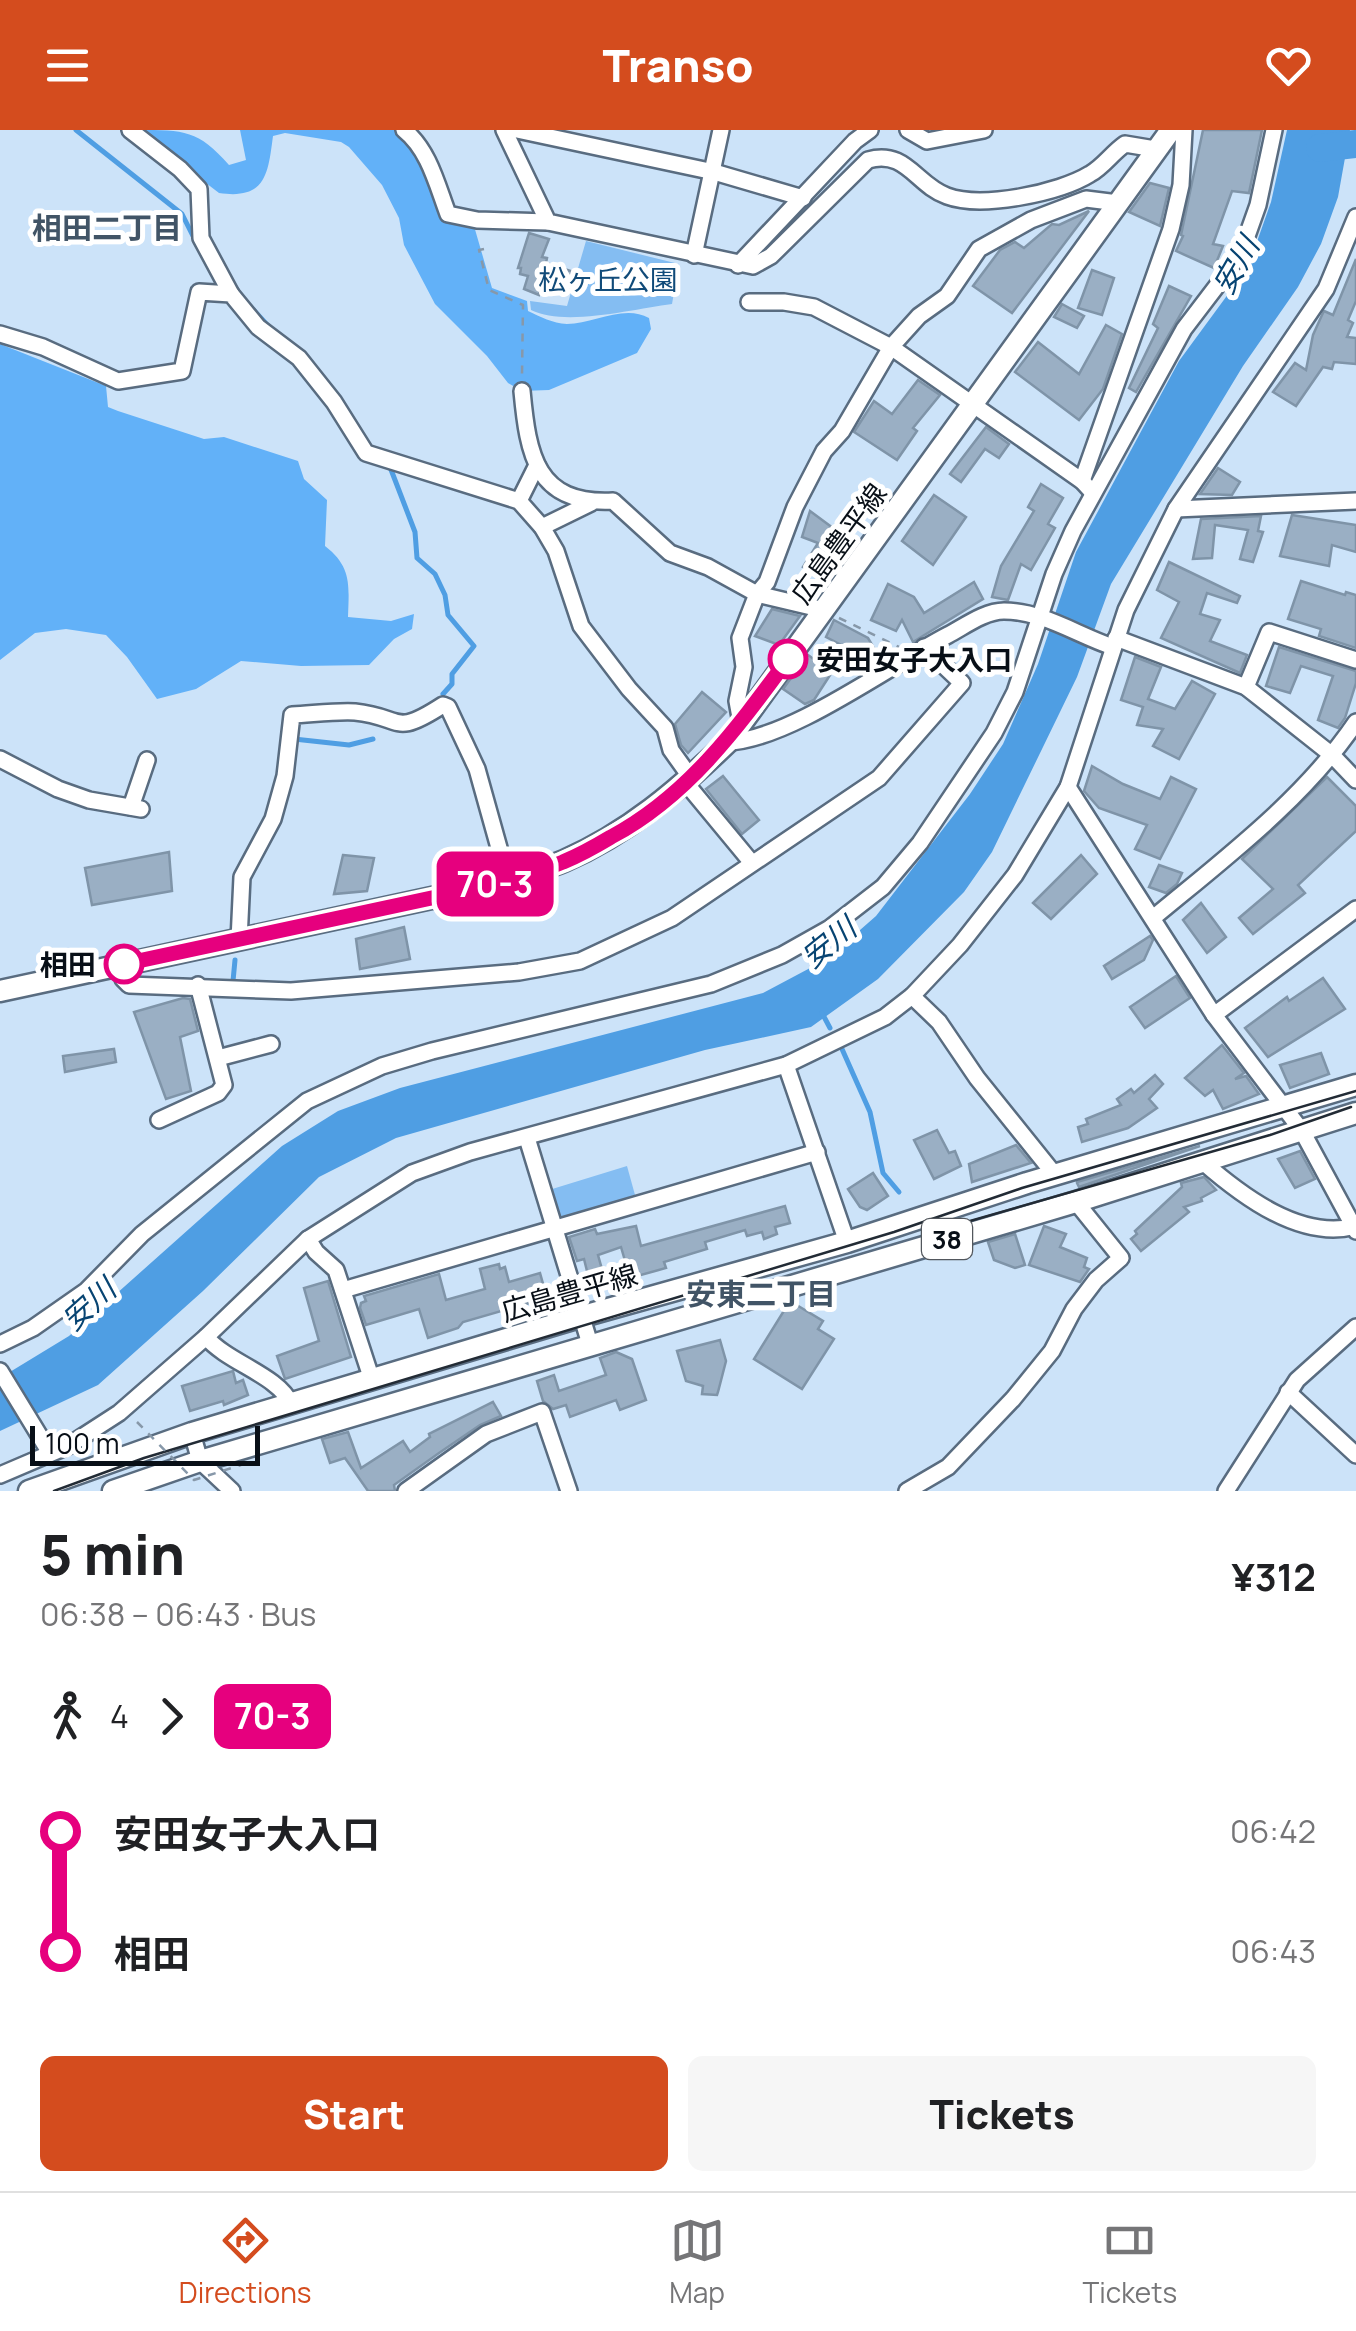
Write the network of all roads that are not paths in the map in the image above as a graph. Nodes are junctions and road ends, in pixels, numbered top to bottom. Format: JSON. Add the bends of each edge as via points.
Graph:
{"nodes":[{"id":1,"x":130,"y":130,"type":"edge"},
{"id":2,"x":404,"y":130,"type":"edge"},
{"id":3,"x":504,"y":130,"type":"edge"},
{"id":4,"x":516,"y":130,"type":"edge"},
{"id":5,"x":721,"y":130,"type":"edge"},
{"id":6,"x":908,"y":130,"type":"edge"},
{"id":7,"x":984,"y":130,"type":"edge"},
{"id":8,"x":1171,"y":130,"type":"edge"},
{"id":9,"x":1184,"y":130,"type":"edge"},
{"id":10,"x":1274,"y":130,"type":"edge"},
{"id":11,"x":861,"y":131,"type":"edge"},
{"id":12,"x":1156,"y":150,"type":"junction"},
{"id":13,"x":714,"y":172,"type":"junction"},
{"id":14,"x":803,"y":198,"type":"junction"},
{"id":15,"x":1118,"y":203,"type":"junction"},
{"id":16,"x":1356,"y":217,"type":"edge"},
{"id":17,"x":548,"y":222,"type":"junction"},
{"id":18,"x":1351,"y":251,"type":"edge"},
{"id":19,"x":694,"y":255,"type":"junction"},
{"id":20,"x":738,"y":265,"type":"junction"},
{"id":21,"x":232,"y":294,"type":"junction"},
{"id":22,"x":749,"y":302,"type":"dead end"},
{"id":23,"x":0,"y":334,"type":"edge"},
{"id":24,"x":892,"y":347,"type":"junction"},
{"id":25,"x":522,"y":390,"type":"road end"},
{"id":26,"x":973,"y":404,"type":"junction"},
{"id":27,"x":537,"y":465,"type":"junction"},
{"id":28,"x":1087,"y":487,"type":"junction"},
{"id":29,"x":519,"y":501,"type":"junction"},
{"id":30,"x":1356,"y":501,"type":"edge"},
{"id":31,"x":591,"y":502,"type":"junction"},
{"id":32,"x":1176,"y":509,"type":"junction"},
{"id":33,"x":542,"y":527,"type":"junction"},
{"id":34,"x":758,"y":594,"type":"junction"},
{"id":35,"x":824,"y":610,"type":"junction"},
{"id":36,"x":1043,"y":618,"type":"junction"},
{"id":37,"x":1112,"y":644,"type":"junction"},
{"id":38,"x":919,"y":651,"type":"junction"},
{"id":39,"x":1356,"y":660,"type":"edge"},
{"id":40,"x":1246,"y":688,"type":"junction"},
{"id":41,"x":1356,"y":722,"type":"edge"},
{"id":42,"x":741,"y":723,"type":"junction"},
{"id":43,"x":728,"y":742,"type":"junction"},
{"id":44,"x":1332,"y":755,"type":"junction"},
{"id":45,"x":0,"y":759,"type":"edge"},
{"id":46,"x":147,"y":760,"type":"dead end"},
{"id":47,"x":688,"y":780,"type":"junction"},
{"id":48,"x":1356,"y":780,"type":"edge"},
{"id":49,"x":1068,"y":787,"type":"junction"},
{"id":50,"x":752,"y":863,"type":"junction"},
{"id":51,"x":508,"y":880,"type":"junction"},
{"id":52,"x":1356,"y":909,"type":"edge"},
{"id":53,"x":1154,"y":918,"type":"junction"},
{"id":54,"x":239,"y":940,"type":"junction"},
{"id":55,"x":120,"y":965,"type":"junction"},
{"id":56,"x":198,"y":985,"type":"junction"},
{"id":57,"x":0,"y":990,"type":"edge"},
{"id":58,"x":912,"y":996,"type":"junction"},
{"id":59,"x":1214,"y":1015,"type":"junction"},
{"id":60,"x":271,"y":1044,"type":"dead end"},
{"id":61,"x":218,"y":1058,"type":"junction"},
{"id":62,"x":786,"y":1065,"type":"junction"},
{"id":63,"x":1356,"y":1086,"type":"edge"},
{"id":64,"x":1282,"y":1109,"type":"junction"},
{"id":65,"x":1356,"y":1113,"type":"edge"},
{"id":66,"x":159,"y":1120,"type":"dead end"},
{"id":67,"x":1302,"y":1131,"type":"junction"},
{"id":68,"x":527,"y":1138,"type":"junction"},
{"id":69,"x":817,"y":1152,"type":"junction"},
{"id":70,"x":1203,"y":1162,"type":"junction"},
{"id":71,"x":1055,"y":1175,"type":"junction"},
{"id":72,"x":1076,"y":1202,"type":"junction"},
{"id":73,"x":555,"y":1228,"type":"junction"},
{"id":74,"x":1355,"y":1228,"type":"edge"},
{"id":75,"x":308,"y":1238,"type":"junction"},
{"id":76,"x":847,"y":1242,"type":"junction"},
{"id":77,"x":342,"y":1290,"type":"junction"},
{"id":78,"x":583,"y":1316,"type":"junction"},
{"id":79,"x":1356,"y":1328,"type":"edge"},
{"id":80,"x":206,"y":1337,"type":"junction"},
{"id":81,"x":0,"y":1344,"type":"edge"},
{"id":82,"x":590,"y":1344,"type":"junction"},
{"id":83,"x":0,"y":1370,"type":"edge"},
{"id":84,"x":372,"y":1380,"type":"junction"},
{"id":85,"x":1288,"y":1392,"type":"junction"},
{"id":86,"x":291,"y":1404,"type":"junction"},
{"id":87,"x":192,"y":1433,"type":"junction"},
{"id":88,"x":47,"y":1448,"type":"junction"},
{"id":89,"x":1356,"y":1454,"type":"edge"},
{"id":90,"x":200,"y":1461,"type":"junction"},
{"id":91,"x":0,"y":1475,"type":"edge"},
{"id":92,"x":29,"y":1491,"type":"edge"},
{"id":93,"x":113,"y":1491,"type":"edge"},
{"id":94,"x":232,"y":1491,"type":"edge"},
{"id":95,"x":406,"y":1491,"type":"edge"},
{"id":96,"x":570,"y":1491,"type":"edge"},
{"id":97,"x":907,"y":1491,"type":"edge"},
{"id":98,"x":1226,"y":1491,"type":"edge"}],
"edges":[{"from":1,"to":21,"type":"street","via":[[198,189],[201,238]]},
{"from":2,"to":17,"type":"street","via":[[427,160],[448,214]]},
{"from":3,"to":17,"type":"street"},
{"from":4,"to":13,"type":"street"},
{"from":5,"to":13,"type":"street"},
{"from":6,"to":7,"type":"street","via":[[927,140]]},
{"from":8,"to":12,"type":"main road","name":"広島豊平線"},
{"from":9,"to":28,"type":"street","via":[[1171,229]]},
{"from":10,"to":28,"type":"street","via":[[1247,236]]},
{"from":11,"to":14,"type":"street"},
{"from":12,"to":15,"type":"main road","name":"広島豊平線"},
{"from":12,"to":20,"type":"street","via":[[1125,144],[1084,178],[985,201],[947,196],[901,161],[879,156],[858,168],[771,256]]},
{"from":13,"to":14,"type":"street"},
{"from":13,"to":19,"type":"street"},
{"from":14,"to":20,"type":"street"},
{"from":15,"to":24,"type":"street","via":[[1086,199],[979,248],[947,296]]},
{"from":15,"to":26,"type":"main road","name":"広島豊平線"},
{"from":16,"to":18,"type":"street"},
{"from":17,"to":19,"type":"street"},
{"from":18,"to":32,"type":"street"},
{"from":19,"to":20,"type":"street"},
{"from":21,"to":23,"type":"street","via":[[199,292],[182,371],[118,381]]},
{"from":21,"to":29,"type":"street","via":[[258,327],[299,358],[366,453]]},
{"from":22,"to":24,"type":"street","via":[[814,307]]},
{"from":24,"to":26,"type":"street"},
{"from":24,"to":34,"type":"street","via":[[824,451]]},
{"from":25,"to":27,"type":"street"},
{"from":26,"to":28,"type":"street"},
{"from":26,"to":35,"type":"main road","name":"広島豊平線"},
{"from":27,"to":29,"type":"street"},
{"from":27,"to":31,"type":"street","via":[[553,487]]},
{"from":28,"to":36,"type":"street"},
{"from":29,"to":33,"type":"street"},
{"from":30,"to":32,"type":"street"},
{"from":31,"to":33,"type":"street"},
{"from":31,"to":34,"type":"street","via":[[613,502],[670,553]]},
{"from":32,"to":37,"type":"street"},
{"from":33,"to":47,"type":"street","via":[[581,626],[665,728]]},
{"from":34,"to":35,"type":"street"},
{"from":34,"to":42,"type":"street","via":[[740,638]]},
{"from":35,"to":42,"type":"main road","name":"広島豊平線"},
{"from":36,"to":37,"type":"street"},
{"from":36,"to":38,"type":"street","via":[[999,610]]},
{"from":36,"to":81,"type":"street","via":[[984,749],[920,843],[882,887],[830,928],[710,984],[432,1050],[307,1101],[142,1234],[86,1291]]},
{"from":37,"to":40,"type":"street"},
{"from":37,"to":49,"type":"street"},
{"from":38,"to":43,"type":"street","via":[[781,730]]},
{"from":38,"to":50,"type":"street","via":[[962,683],[880,778]]},
{"from":39,"to":40,"type":"street","via":[[1269,632]]},
{"from":40,"to":44,"type":"street"},
{"from":41,"to":44,"type":"street"},
{"from":42,"to":43,"type":"main road","name":"広島豊平線"},
{"from":43,"to":47,"type":"main road","name":"広島豊平線"},
{"from":44,"to":48,"type":"street"},
{"from":44,"to":53,"type":"street","via":[[1228,858]]},
{"from":45,"to":46,"type":"street","via":[[58,789],[136,808]]},
{"from":47,"to":50,"type":"street"},
{"from":47,"to":51,"type":"main road","name":"広島豊平線","via":[[615,836]]},
{"from":49,"to":53,"type":"street"},
{"from":49,"to":58,"type":"street","via":[[1015,876]]},
{"from":50,"to":56,"type":"street","via":[[672,918],[580,961],[291,991]]},
{"from":51,"to":54,"type":"main road","name":"広島豊平線"},
{"from":51,"to":54,"type":"street","via":[[478,769],[448,708],[398,724],[350,712],[292,715],[273,819],[242,877]]},
{"from":52,"to":59,"type":"street"},
{"from":53,"to":59,"type":"street"},
{"from":54,"to":55,"type":"main road","name":"広島豊平線"},
{"from":55,"to":56,"type":"street","via":[[129,985]]},
{"from":55,"to":57,"type":"main road","name":"広島豊平線"},
{"from":56,"to":61,"type":"street"},
{"from":58,"to":62,"type":"street"},
{"from":58,"to":71,"type":"street"},
{"from":59,"to":64,"type":"street"},
{"from":60,"to":61,"type":"street"},
{"from":61,"to":66,"type":"street","via":[[224,1085],[218,1093]]},
{"from":62,"to":68,"type":"street"},
{"from":62,"to":69,"type":"street"},
{"from":63,"to":64,"type":"main road","name":"広島豊平線","number":"38"},
{"from":64,"to":67,"type":"street"},
{"from":64,"to":71,"type":"main road","name":"広島豊平線","number":"38"},
{"from":65,"to":67,"type":"main road","name":"広島豊平線","number":"38"},
{"from":67,"to":70,"type":"main road","name":"広島豊平線","number":"38"},
{"from":67,"to":74,"type":"street"},
{"from":68,"to":73,"type":"street"},
{"from":68,"to":75,"type":"street","via":[[412,1173]]},
{"from":69,"to":73,"type":"street"},
{"from":69,"to":76,"type":"street"},
{"from":70,"to":72,"type":"main road","name":"広島豊平線","number":"38"},
{"from":70,"to":74,"type":"street","via":[[1285,1217]]},
{"from":71,"to":76,"type":"main road","name":"広島豊平線","number":"38"},
{"from":72,"to":82,"type":"main road","name":"広島豊平線","number":"38"},
{"from":72,"to":97,"type":"street","via":[[1122,1258],[1096,1280],[1013,1399],[948,1468]]},
{"from":73,"to":77,"type":"street"},
{"from":73,"to":78,"type":"street"},
{"from":75,"to":77,"type":"street","via":[[336,1270]]},
{"from":75,"to":80,"type":"street"},
{"from":76,"to":78,"type":"main road","name":"広島豊平線","number":"38"},
{"from":77,"to":84,"type":"street"},
{"from":78,"to":82,"type":"street"},
{"from":78,"to":84,"type":"main road","name":"広島豊平線","number":"38"},
{"from":79,"to":85,"type":"street","via":[[1310,1364]]},
{"from":80,"to":86,"type":"street","via":[[286,1392]]},
{"from":80,"to":88,"type":"street","via":[[119,1413]]},
{"from":82,"to":90,"type":"main road","name":"広島豊平線","number":"38"},
{"from":83,"to":88,"type":"street"},
{"from":84,"to":86,"type":"main road","name":"広島豊平線","number":"38"},
{"from":85,"to":89,"type":"street"},
{"from":85,"to":98,"type":"street"},
{"from":86,"to":87,"type":"main road","name":"広島豊平線","number":"38"},
{"from":87,"to":90,"type":"street"},
{"from":87,"to":92,"type":"main road","name":"広島豊平線","number":"38"},
{"from":88,"to":91,"type":"street"},
{"from":90,"to":93,"type":"main road","name":"広島豊平線","number":"38"},
{"from":90,"to":94,"type":"street"},
{"from":95,"to":96,"type":"street","via":[[486,1434],[542,1412]]}]}
